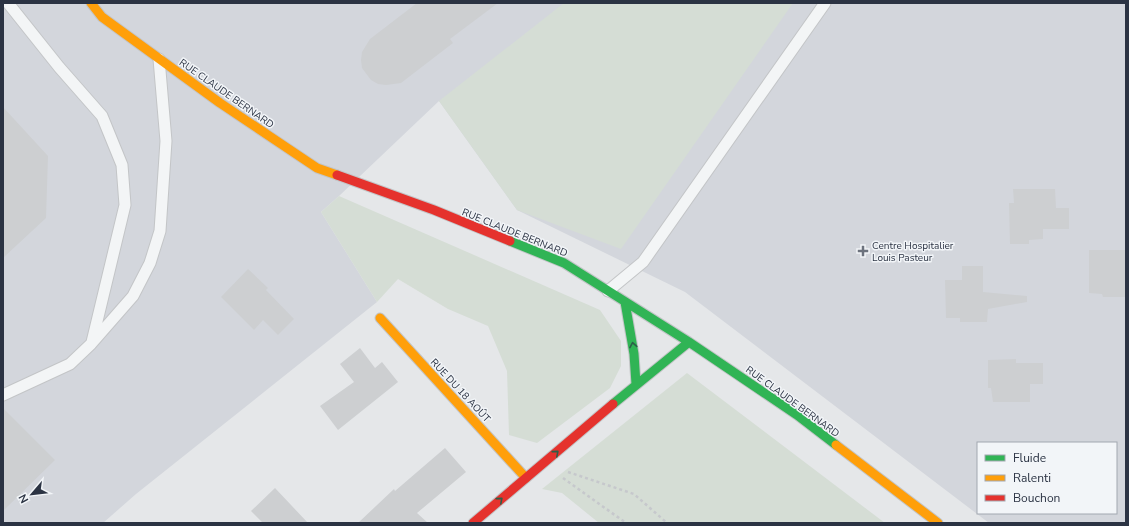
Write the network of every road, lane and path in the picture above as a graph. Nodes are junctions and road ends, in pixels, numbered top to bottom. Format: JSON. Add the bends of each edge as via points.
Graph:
{"nodes":[{"id":1,"x":8,"y":3,"type":"edge"},
{"id":2,"x":91,"y":3,"type":"edge"},
{"id":3,"x":825,"y":3,"type":"edge"},
{"id":4,"x":159,"y":59,"type":"junction"},
{"id":5,"x":608,"y":291,"type":"junction"},
{"id":6,"x":625,"y":302,"type":"junction"},
{"id":7,"x":380,"y":318,"type":"dead end"},
{"id":8,"x":689,"y":342,"type":"junction"},
{"id":9,"x":91,"y":344,"type":"junction"},
{"id":10,"x":636,"y":384,"type":"junction"},
{"id":11,"x":3,"y":395,"type":"edge"},
{"id":12,"x":543,"y":464,"type":"junction"},
{"id":13,"x":526,"y":478,"type":"junction"},
{"id":14,"x":473,"y":523,"type":"edge"},
{"id":15,"x":626,"y":523,"type":"edge"},
{"id":16,"x":668,"y":523,"type":"edge"},
{"id":17,"x":938,"y":523,"type":"edge"}],
"edges":[{"from":1,"to":9,"type":"lane","via":[[102,116],[122,165],[125,205]]},
{"from":2,"to":4,"type":"street","name":"RUE CLAUDE BERNARD","via":[[102,17]]},
{"from":3,"to":5,"type":"lane","via":[[643,262]]},
{"from":4,"to":5,"type":"street","name":"RUE CLAUDE BERNARD","via":[[317,168],[434,210],[564,263]]},
{"from":4,"to":9,"type":"lane","via":[[166,142],[160,231],[150,263],[133,296]]},
{"from":5,"to":6,"type":"street","name":"RUE CLAUDE BERNARD"},
{"from":6,"to":8,"type":"street","name":"RUE CLAUDE BERNARD"},
{"from":10,"to":6,"type":"street","one_way":true,"via":[[634,354]]},
{"from":7,"to":13,"type":"street","name":"RUE DU 18 AOÛT"},
{"from":8,"to":10,"type":"street"},
{"from":8,"to":17,"type":"street","name":"RUE CLAUDE BERNARD","via":[[797,415]]},
{"from":9,"to":11,"type":"lane","via":[[70,364]]},
{"from":12,"to":10,"type":"street","one_way":true},
{"from":12,"to":13,"type":"street"},
{"from":12,"to":15,"type":"path"},
{"from":12,"to":16,"type":"path","via":[[634,494]]},
{"from":14,"to":13,"type":"street","one_way":true}]}
